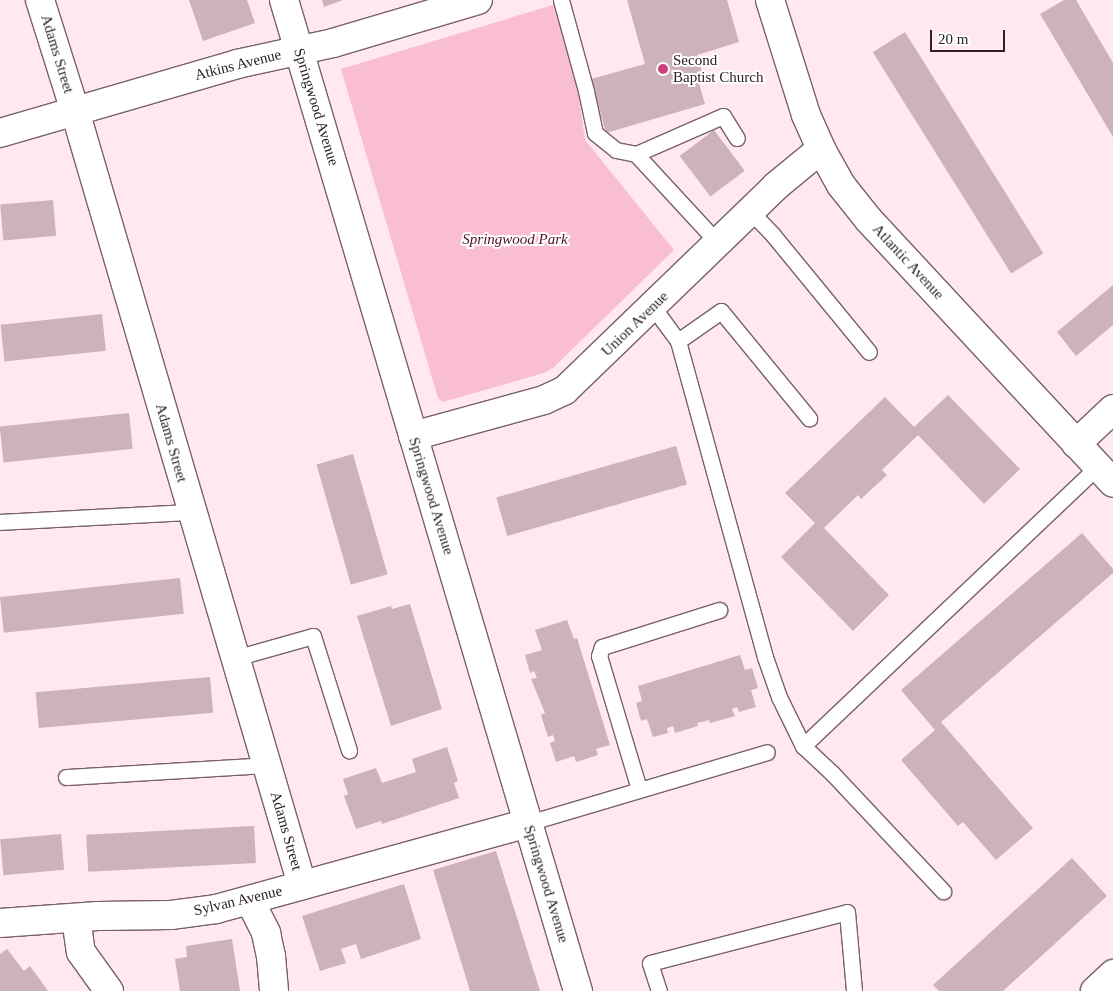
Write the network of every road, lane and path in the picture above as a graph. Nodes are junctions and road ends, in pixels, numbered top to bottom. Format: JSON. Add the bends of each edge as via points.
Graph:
{"nodes":[{"id":1,"x":40,"y":0,"type":"edge"},
{"id":2,"x":284,"y":0,"type":"edge"},
{"id":3,"x":478,"y":0,"type":"edge"},
{"id":4,"x":561,"y":0,"type":"edge"},
{"id":5,"x":770,"y":0,"type":"edge"},
{"id":6,"x":299,"y":50,"type":"junction"},
{"id":7,"x":75,"y":111,"type":"junction"},
{"id":8,"x":0,"y":133,"type":"edge"},
{"id":9,"x":737,"y":138,"type":"dead end"},
{"id":10,"x":821,"y":150,"type":"junction"},
{"id":11,"x":636,"y":154,"type":"junction"},
{"id":12,"x":750,"y":212,"type":"junction"},
{"id":13,"x":718,"y":243,"type":"junction"},
{"id":14,"x":653,"y":308,"type":"junction"},
{"id":15,"x":678,"y":341,"type":"junction"},
{"id":16,"x":869,"y":352,"type":"dead end"},
{"id":17,"x":1113,"y":409,"type":"edge"},
{"id":18,"x":809,"y":418,"type":"dead end"},
{"id":19,"x":413,"y":436,"type":"junction"},
{"id":20,"x":1076,"y":444,"type":"junction"},
{"id":21,"x":1105,"y":475,"type":"edge"},
{"id":22,"x":191,"y":512,"type":"junction"},
{"id":23,"x":0,"y":522,"type":"edge"},
{"id":24,"x":719,"y":610,"type":"dead end"},
{"id":25,"x":235,"y":658,"type":"junction"},
{"id":26,"x":804,"y":746,"type":"junction"},
{"id":27,"x":349,"y":750,"type":"dead end"},
{"id":28,"x":767,"y":752,"type":"dead end"},
{"id":29,"x":267,"y":765,"type":"junction"},
{"id":30,"x":66,"y":777,"type":"dead end"},
{"id":31,"x":639,"y":789,"type":"junction"},
{"id":32,"x":528,"y":823,"type":"junction"},
{"id":33,"x":302,"y":885,"type":"junction"},
{"id":34,"x":943,"y":891,"type":"dead end"},
{"id":35,"x":250,"y":901,"type":"junction"},
{"id":36,"x":76,"y":918,"type":"junction"},
{"id":37,"x":0,"y":923,"type":"edge"},
{"id":38,"x":1113,"y":974,"type":"edge"},
{"id":39,"x":109,"y":991,"type":"edge"},
{"id":40,"x":274,"y":991,"type":"edge"},
{"id":41,"x":578,"y":991,"type":"edge"},
{"id":42,"x":659,"y":991,"type":"edge"},
{"id":43,"x":854,"y":991,"type":"edge"},
{"id":44,"x":1095,"y":991,"type":"edge"}],
"edges":[{"from":1,"to":7,"type":"street","name":"Adams Street"},
{"from":2,"to":6,"type":"street","name":"Springwood Avenue"},
{"from":3,"to":6,"type":"street","name":"Atkins Avenue"},
{"from":4,"to":11,"type":"lane","via":[[595,134],[616,150]]},
{"from":5,"to":10,"type":"street","name":"Atlantic Avenue","via":[[806,115]]},
{"from":6,"to":7,"type":"street","name":"Atkins Avenue","via":[[237,64]]},
{"from":6,"to":19,"type":"street","name":"Springwood Avenue"},
{"from":7,"to":8,"type":"street","name":"Atkins Avenue"},
{"from":7,"to":22,"type":"street","name":"Adams Street"},
{"from":9,"to":11,"type":"lane","via":[[723,116]]},
{"from":10,"to":12,"type":"street","name":"Union Avenue"},
{"from":10,"to":20,"type":"street","name":"Atlantic Avenue","via":[[841,185],[868,218]]},
{"from":11,"to":13,"type":"lane"},
{"from":12,"to":13,"type":"street","name":"Union Avenue"},
{"from":12,"to":16,"type":"lane","via":[[773,235]]},
{"from":13,"to":14,"type":"street","name":"Union Avenue"},
{"from":14,"to":15,"type":"lane"},
{"from":14,"to":19,"type":"street","name":"Union Avenue","via":[[565,390],[544,400]]},
{"from":15,"to":18,"type":"lane","via":[[721,311]]},
{"from":15,"to":26,"type":"lane","via":[[765,657],[779,698]]},
{"from":17,"to":20,"type":"street"},
{"from":19,"to":32,"type":"street","name":"Springwood Avenue"},
{"from":20,"to":21,"type":"street","name":"Atlantic Avenue"},
{"from":21,"to":26,"type":"lane"},
{"from":22,"to":23,"type":"lane"},
{"from":22,"to":25,"type":"street","name":"Adams Street"},
{"from":24,"to":31,"type":"lane","via":[[602,647],[599,656]]},
{"from":25,"to":27,"type":"lane","via":[[313,636]]},
{"from":25,"to":29,"type":"street","name":"Adams Street"},
{"from":26,"to":34,"type":"lane"},
{"from":28,"to":31,"type":"lane"},
{"from":29,"to":30,"type":"lane"},
{"from":29,"to":33,"type":"street","name":"Adams Street"},
{"from":31,"to":32,"type":"lane"},
{"from":32,"to":33,"type":"street","name":"Sylvan Avenue"},
{"from":32,"to":41,"type":"street","name":"Springwood Avenue"},
{"from":33,"to":35,"type":"street","name":"Sylvan Avenue"},
{"from":35,"to":36,"type":"street","name":"Sylvan Avenue","via":[[171,915]]},
{"from":35,"to":40,"type":"street","via":[[266,933]]},
{"from":36,"to":37,"type":"street","name":"Sylvan Avenue"},
{"from":36,"to":39,"type":"street","via":[[81,952]]},
{"from":38,"to":44,"type":"street"},
{"from":42,"to":43,"type":"lane","via":[[650,963],[847,912]]}]}
